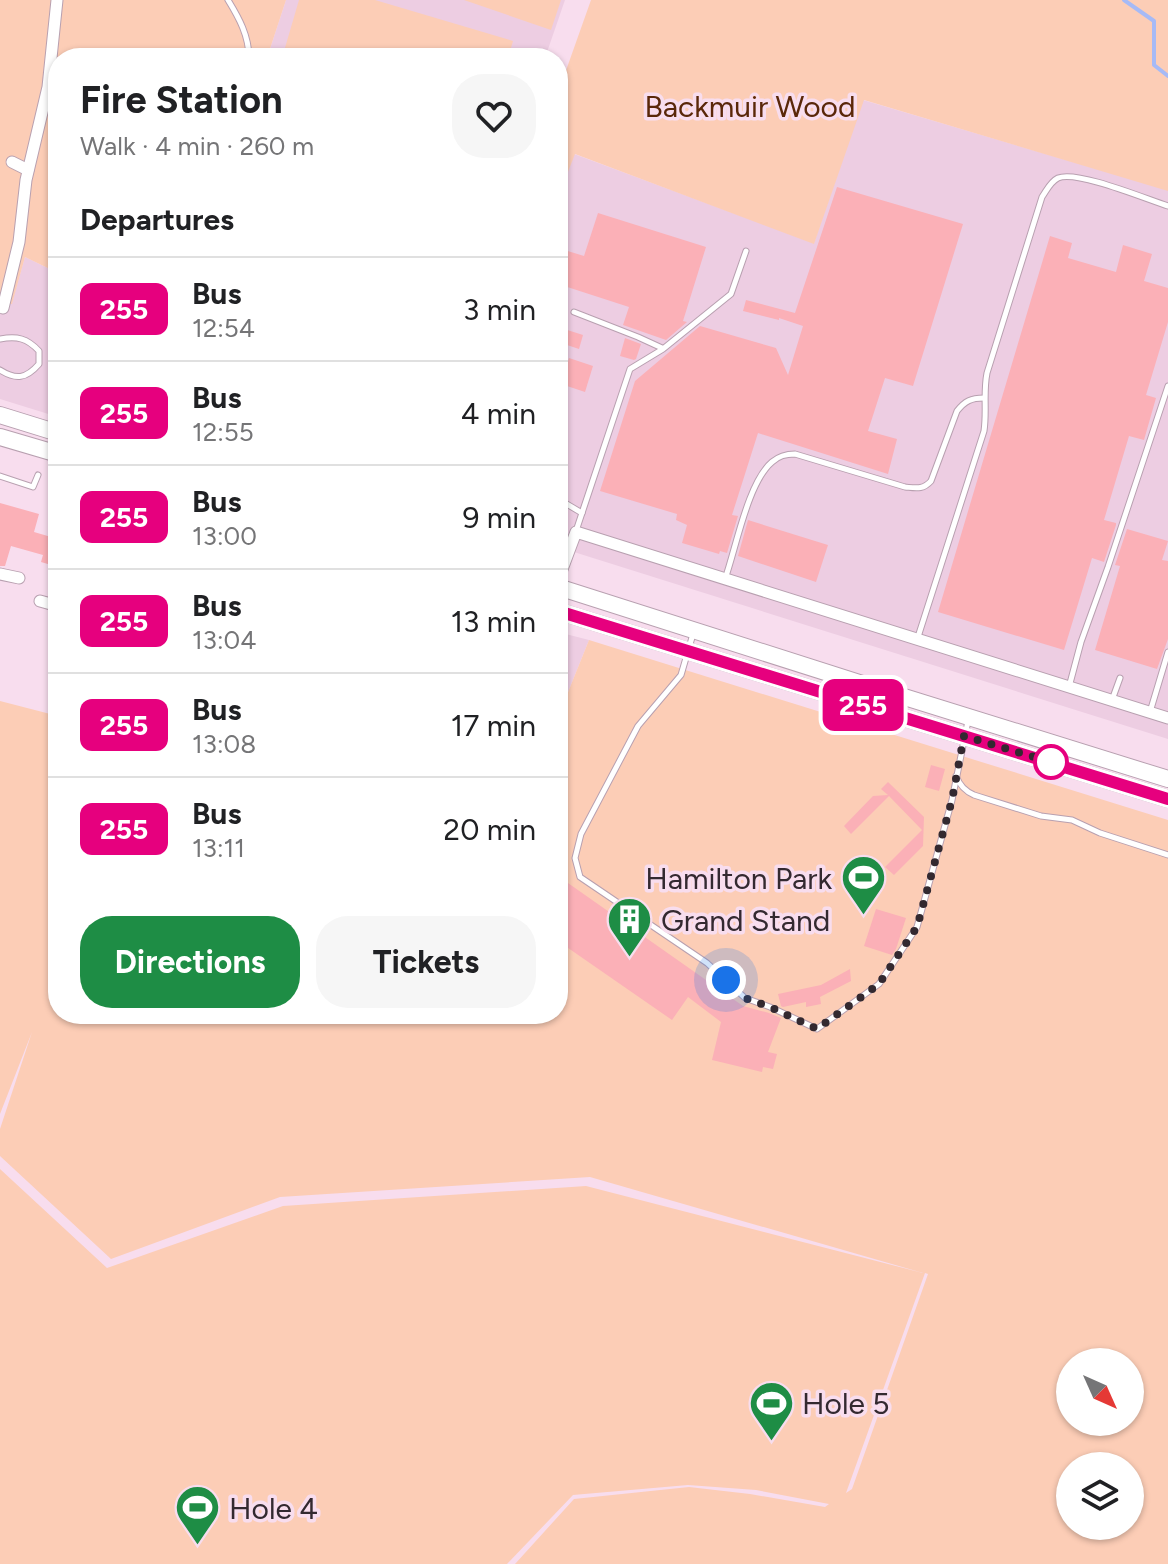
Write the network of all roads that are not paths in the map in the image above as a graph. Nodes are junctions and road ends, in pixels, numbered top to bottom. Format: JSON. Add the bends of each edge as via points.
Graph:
{"nodes":[{"id":1,"x":57,"y":0,"type":"edge"},
{"id":2,"x":228,"y":0,"type":"edge"},
{"id":3,"x":52,"y":48,"type":"edge"},
{"id":4,"x":249,"y":48,"type":"edge"},
{"id":5,"x":48,"y":87,"type":"edge"},
{"id":6,"x":12,"y":162,"type":"dead end"},
{"id":7,"x":28,"y":170,"type":"junction"},
{"id":8,"x":1168,"y":206,"type":"edge"},
{"id":9,"x":746,"y":251,"type":"dead end"},
{"id":10,"x":574,"y":312,"type":"dead end"},
{"id":11,"x":1,"y":314,"type":"edge"},
{"id":12,"x":0,"y":339,"type":"edge"},
{"id":13,"x":663,"y":349,"type":"junction"},
{"id":14,"x":0,"y":370,"type":"edge"},
{"id":15,"x":1168,"y":386,"type":"edge"},
{"id":16,"x":984,"y":398,"type":"junction"},
{"id":17,"x":0,"y":415,"type":"edge"},
{"id":18,"x":48,"y":430,"type":"edge"},
{"id":19,"x":0,"y":437,"type":"edge"},
{"id":20,"x":48,"y":451,"type":"edge"},
{"id":21,"x":38,"y":475,"type":"dead end"},
{"id":22,"x":0,"y":476,"type":"edge"},
{"id":23,"x":568,"y":505,"type":"edge"},
{"id":24,"x":582,"y":513,"type":"junction"},
{"id":25,"x":576,"y":532,"type":"junction"},
{"id":26,"x":568,"y":553,"type":"edge"},
{"id":27,"x":0,"y":574,"type":"edge"},
{"id":28,"x":19,"y":578,"type":"dead end"},
{"id":29,"x":725,"y":579,"type":"junction"},
{"id":30,"x":568,"y":590,"type":"edge"},
{"id":31,"x":40,"y":601,"type":"dead end"},
{"id":32,"x":48,"y":603,"type":"edge"},
{"id":33,"x":568,"y":614,"type":"edge"},
{"id":34,"x":694,"y":630,"type":"junction"},
{"id":35,"x":917,"y":640,"type":"junction"},
{"id":36,"x":688,"y":650,"type":"junction"},
{"id":37,"x":1168,"y":652,"type":"edge"},
{"id":38,"x":1120,"y":678,"type":"dead end"},
{"id":39,"x":1069,"y":688,"type":"junction"},
{"id":40,"x":1111,"y":701,"type":"junction"},
{"id":41,"x":1149,"y":713,"type":"junction"},
{"id":42,"x":969,"y":716,"type":"junction"},
{"id":43,"x":1168,"y":718,"type":"edge"},
{"id":44,"x":964,"y":736,"type":"junction"},
{"id":45,"x":956,"y":776,"type":"junction"},
{"id":46,"x":1168,"y":779,"type":"edge"},
{"id":47,"x":1168,"y":799,"type":"edge"},
{"id":48,"x":1168,"y":855,"type":"edge"}],
"edges":[{"from":1,"to":3,"type":"street"},
{"from":2,"to":4,"type":"lane"},
{"from":5,"to":7,"type":"street"},
{"from":6,"to":7,"type":"street"},
{"from":7,"to":11,"type":"street","via":[[19,242]]},
{"from":8,"to":16,"type":"lane","via":[[1073,176],[1049,185],[987,373]]},
{"from":9,"to":13,"type":"lane","via":[[731,294]]},
{"from":10,"to":13,"type":"lane"},
{"from":12,"to":14,"type":"lane","via":[[31,342],[39,351],[39,364],[31,373],[19,377]]},
{"from":13,"to":24,"type":"lane","via":[[630,369]]},
{"from":15,"to":39,"type":"lane"},
{"from":16,"to":29,"type":"lane","via":[[964,402],[957,411],[931,481],[918,489],[795,454],[773,460],[749,502]]},
{"from":16,"to":35,"type":"lane","via":[[984,431]]},
{"from":17,"to":18,"type":"main road"},
{"from":19,"to":20,"type":"main road"},
{"from":21,"to":22,"type":"lane","via":[[33,487]]},
{"from":23,"to":24,"type":"lane"},
{"from":24,"to":25,"type":"lane"},
{"from":25,"to":26,"type":"street"},
{"from":25,"to":29,"type":"street"},
{"from":27,"to":28,"type":"street"},
{"from":29,"to":35,"type":"street"},
{"from":30,"to":34,"type":"main road"},
{"from":31,"to":32,"type":"street"},
{"from":33,"to":36,"type":"main road"},
{"from":34,"to":36,"type":"lane"},
{"from":34,"to":42,"type":"main road"},
{"from":35,"to":39,"type":"street"},
{"from":36,"to":44,"type":"main road"},
{"from":36,"to":45,"type":"lane","via":[[681,675],[638,726],[581,834],[575,858],[580,877],[707,963],[745,998],[817,1029],[879,984],[917,927]]},
{"from":37,"to":41,"type":"lane"},
{"from":38,"to":40,"type":"lane"},
{"from":39,"to":40,"type":"street"},
{"from":40,"to":41,"type":"street"},
{"from":41,"to":43,"type":"street"},
{"from":42,"to":44,"type":"lane"},
{"from":42,"to":46,"type":"main road"},
{"from":44,"to":45,"type":"lane"},
{"from":44,"to":47,"type":"main road"},
{"from":45,"to":48,"type":"lane","via":[[974,795],[1072,820]]}]}
